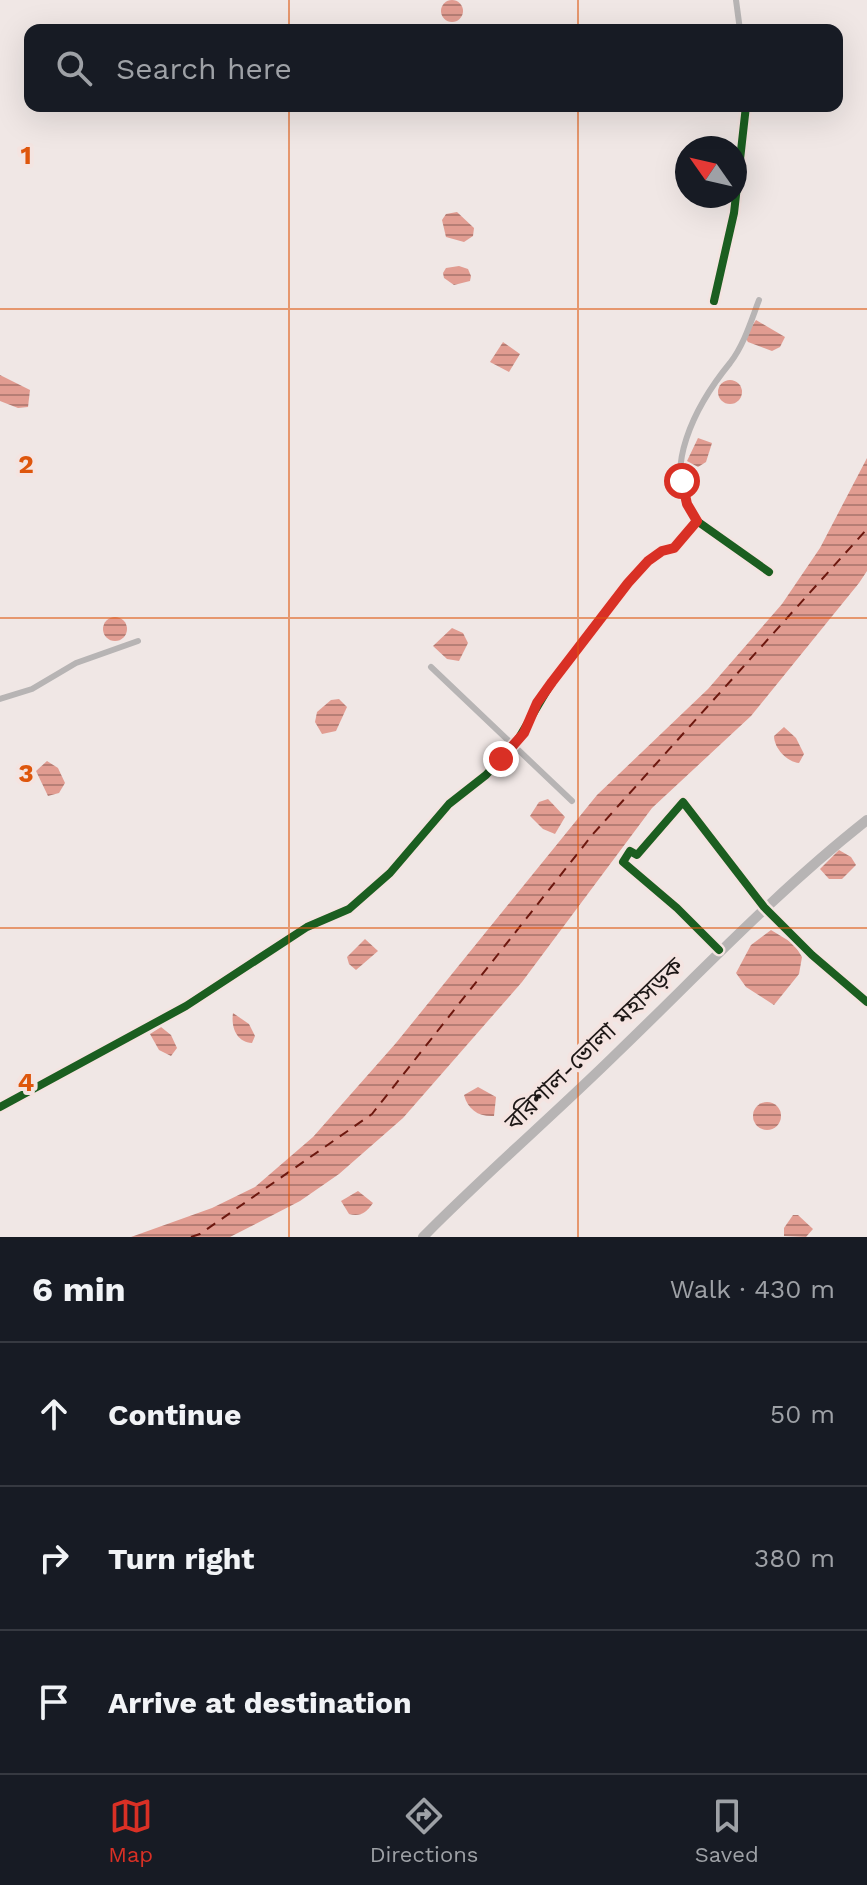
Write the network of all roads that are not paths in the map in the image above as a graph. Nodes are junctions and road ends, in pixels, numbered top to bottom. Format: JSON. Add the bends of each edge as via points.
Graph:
{"nodes":[{"id":1,"x":736,"y":0,"type":"edge"},
{"id":2,"x":739,"y":24,"type":"edge"},
{"id":3,"x":745,"y":112,"type":"edge"},
{"id":4,"x":759,"y":300,"type":"dead end"},
{"id":5,"x":714,"y":301,"type":"dead end"},
{"id":6,"x":697,"y":521,"type":"junction"},
{"id":7,"x":769,"y":572,"type":"dead end"},
{"id":8,"x":138,"y":641,"type":"dead end"},
{"id":9,"x":431,"y":667,"type":"dead end"},
{"id":10,"x":0,"y":699,"type":"edge"},
{"id":11,"x":513,"y":744,"type":"junction"},
{"id":12,"x":572,"y":801,"type":"dead end"},
{"id":13,"x":867,"y":820,"type":"edge"},
{"id":14,"x":764,"y":907,"type":"junction"},
{"id":15,"x":719,"y":950,"type":"junction"},
{"id":16,"x":867,"y":1002,"type":"edge"},
{"id":17,"x":0,"y":1107,"type":"edge"},
{"id":18,"x":423,"y":1237,"type":"edge"}],
"edges":[{"from":1,"to":2,"type":"street"},
{"from":3,"to":5,"type":"street","via":[[734,213]]},
{"from":4,"to":6,"type":"street","via":[[739,346],[701,404],[683,448],[684,490]]},
{"from":6,"to":7,"type":"street"},
{"from":6,"to":11,"type":"street","via":[[674,548],[648,561],[628,583],[537,703]]},
{"from":8,"to":10,"type":"street"},
{"from":9,"to":11,"type":"street"},
{"from":11,"to":12,"type":"street"},
{"from":11,"to":17,"type":"street","via":[[349,909],[307,927],[186,1006]]},
{"from":13,"to":14,"type":"highway","name":"বরিশাল-ভোলা মহাসড়ক"},
{"from":14,"to":15,"type":"highway","name":"বরিশাল-ভোলা মহাসড়ক"},
{"from":14,"to":15,"type":"street","via":[[682,803],[637,855],[630,851],[623,862]]},
{"from":14,"to":16,"type":"street"},
{"from":15,"to":18,"type":"highway","name":"বরিশাল-ভোলা মহাসড়ক"}]}
